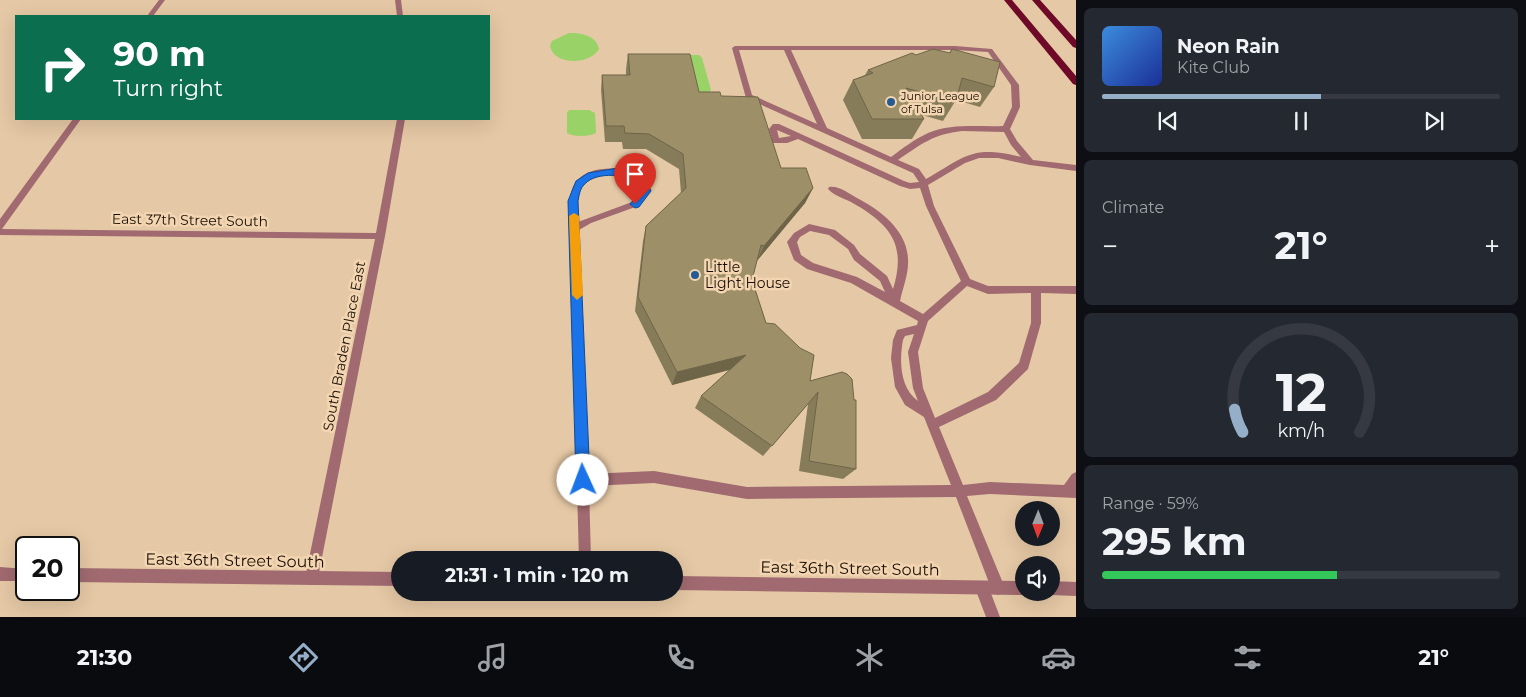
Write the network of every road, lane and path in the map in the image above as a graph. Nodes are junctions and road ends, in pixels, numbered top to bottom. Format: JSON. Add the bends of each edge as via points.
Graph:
{"nodes":[{"id":1,"x":162,"y":0,"type":"edge"},
{"id":2,"x":398,"y":0,"type":"edge"},
{"id":3,"x":1008,"y":0,"type":"edge"},
{"id":4,"x":1036,"y":0,"type":"edge"},
{"id":5,"x":151,"y":15,"type":"edge"},
{"id":6,"x":400,"y":15,"type":"edge"},
{"id":7,"x":1076,"y":45,"type":"edge"},
{"id":8,"x":788,"y":49,"type":"junction"},
{"id":9,"x":1076,"y":82,"type":"edge"},
{"id":10,"x":76,"y":120,"type":"edge"},
{"id":11,"x":401,"y":120,"type":"edge"},
{"id":12,"x":1006,"y":129,"type":"junction"},
{"id":13,"x":824,"y":130,"type":"junction"},
{"id":14,"x":798,"y":136,"type":"dead end"},
{"id":15,"x":892,"y":160,"type":"junction"},
{"id":16,"x":1030,"y":162,"type":"junction"},
{"id":17,"x":1076,"y":168,"type":"edge"},
{"id":18,"x":923,"y":184,"type":"junction"},
{"id":19,"x":832,"y":189,"type":"dead end"},
{"id":20,"x":0,"y":226,"type":"edge"},
{"id":21,"x":575,"y":228,"type":"junction"},
{"id":22,"x":0,"y":232,"type":"edge"},
{"id":23,"x":380,"y":236,"type":"junction"},
{"id":24,"x":966,"y":282,"type":"junction"},
{"id":25,"x":1036,"y":289,"type":"junction"},
{"id":26,"x":1076,"y":290,"type":"edge"},
{"id":27,"x":894,"y":303,"type":"junction"},
{"id":28,"x":923,"y":324,"type":"junction"},
{"id":29,"x":932,"y":419,"type":"junction"},
{"id":30,"x":1076,"y":478,"type":"edge"},
{"id":31,"x":583,"y":480,"type":"junction"},
{"id":32,"x":959,"y":491,"type":"junction"},
{"id":33,"x":1072,"y":492,"type":"edge"},
{"id":34,"x":585,"y":551,"type":"edge"},
{"id":35,"x":0,"y":574,"type":"edge"},
{"id":36,"x":15,"y":575,"type":"edge"},
{"id":37,"x":80,"y":575,"type":"edge"},
{"id":38,"x":312,"y":578,"type":"junction"},
{"id":39,"x":391,"y":579,"type":"edge"},
{"id":40,"x":683,"y":583,"type":"edge"},
{"id":41,"x":982,"y":588,"type":"junction"},
{"id":42,"x":998,"y":588,"type":"junction"},
{"id":43,"x":1015,"y":588,"type":"edge"},
{"id":44,"x":1060,"y":588,"type":"edge"},
{"id":45,"x":1076,"y":589,"type":"edge"},
{"id":46,"x":993,"y":617,"type":"edge"}],
"edges":[{"from":1,"to":5,"type":"street"},
{"from":2,"to":6,"type":"street"},
{"from":3,"to":9,"type":"main road"},
{"from":4,"to":7,"type":"main road"},
{"from":8,"to":12,"type":"street","via":[[990,50],[1014,85],[1016,107]]},
{"from":8,"to":13,"type":"street"},
{"from":8,"to":13,"type":"street","via":[[735,48],[749,96]]},
{"from":10,"to":20,"type":"street"},
{"from":11,"to":23,"type":"street","name":"South Braden Place East"},
{"from":12,"to":15,"type":"street","via":[[936,133]]},
{"from":12,"to":16,"type":"street"},
{"from":13,"to":15,"type":"street"},
{"from":14,"to":18,"type":"street","via":[[894,180],[912,186]]},
{"from":15,"to":18,"type":"street","via":[[916,171]]},
{"from":16,"to":17,"type":"street"},
{"from":16,"to":18,"type":"street","via":[[998,155],[979,155],[958,161]]},
{"from":18,"to":24,"type":"street"},
{"from":19,"to":27,"type":"street","via":[[879,215],[894,233],[903,253],[902,275]]},
{"from":21,"to":21,"type":"street","via":[[573,201],[579,183],[592,175],[618,171],[640,176],[646,191],[635,204],[588,220]]},
{"from":21,"to":31,"type":"street"},
{"from":22,"to":23,"type":"street","name":"East 37th Street South"},
{"from":23,"to":38,"type":"street","name":"South Braden Place East"},
{"from":24,"to":25,"type":"street","via":[[988,290]]},
{"from":24,"to":28,"type":"street"},
{"from":25,"to":26,"type":"street"},
{"from":25,"to":29,"type":"street","via":[[1036,323],[1024,366],[992,396]]},
{"from":27,"to":27,"type":"street","via":[[884,279],[832,232],[809,227],[792,242],[798,258],[810,266],[854,280]]},
{"from":27,"to":28,"type":"street"},
{"from":28,"to":29,"type":"street","via":[[913,352],[918,388]]},
{"from":28,"to":29,"type":"street","via":[[901,333],[896,342],[896,374],[908,400]]},
{"from":29,"to":32,"type":"street"},
{"from":30,"to":33,"type":"street"},
{"from":31,"to":32,"type":"street","via":[[654,477],[747,493]]},
{"from":31,"to":34,"type":"street"},
{"from":32,"to":33,"type":"street","via":[[990,488]]},
{"from":32,"to":42,"type":"street"},
{"from":35,"to":36,"type":"street"},
{"from":37,"to":38,"type":"street","name":"East 36th Street South"},
{"from":38,"to":39,"type":"street","name":"East 36th Street South"},
{"from":40,"to":41,"type":"street","name":"East 36th Street South"},
{"from":41,"to":42,"type":"street","name":"East 36th Street South"},
{"from":41,"to":46,"type":"street"},
{"from":42,"to":43,"type":"street","name":"East 36th Street South"},
{"from":44,"to":45,"type":"street"}]}
